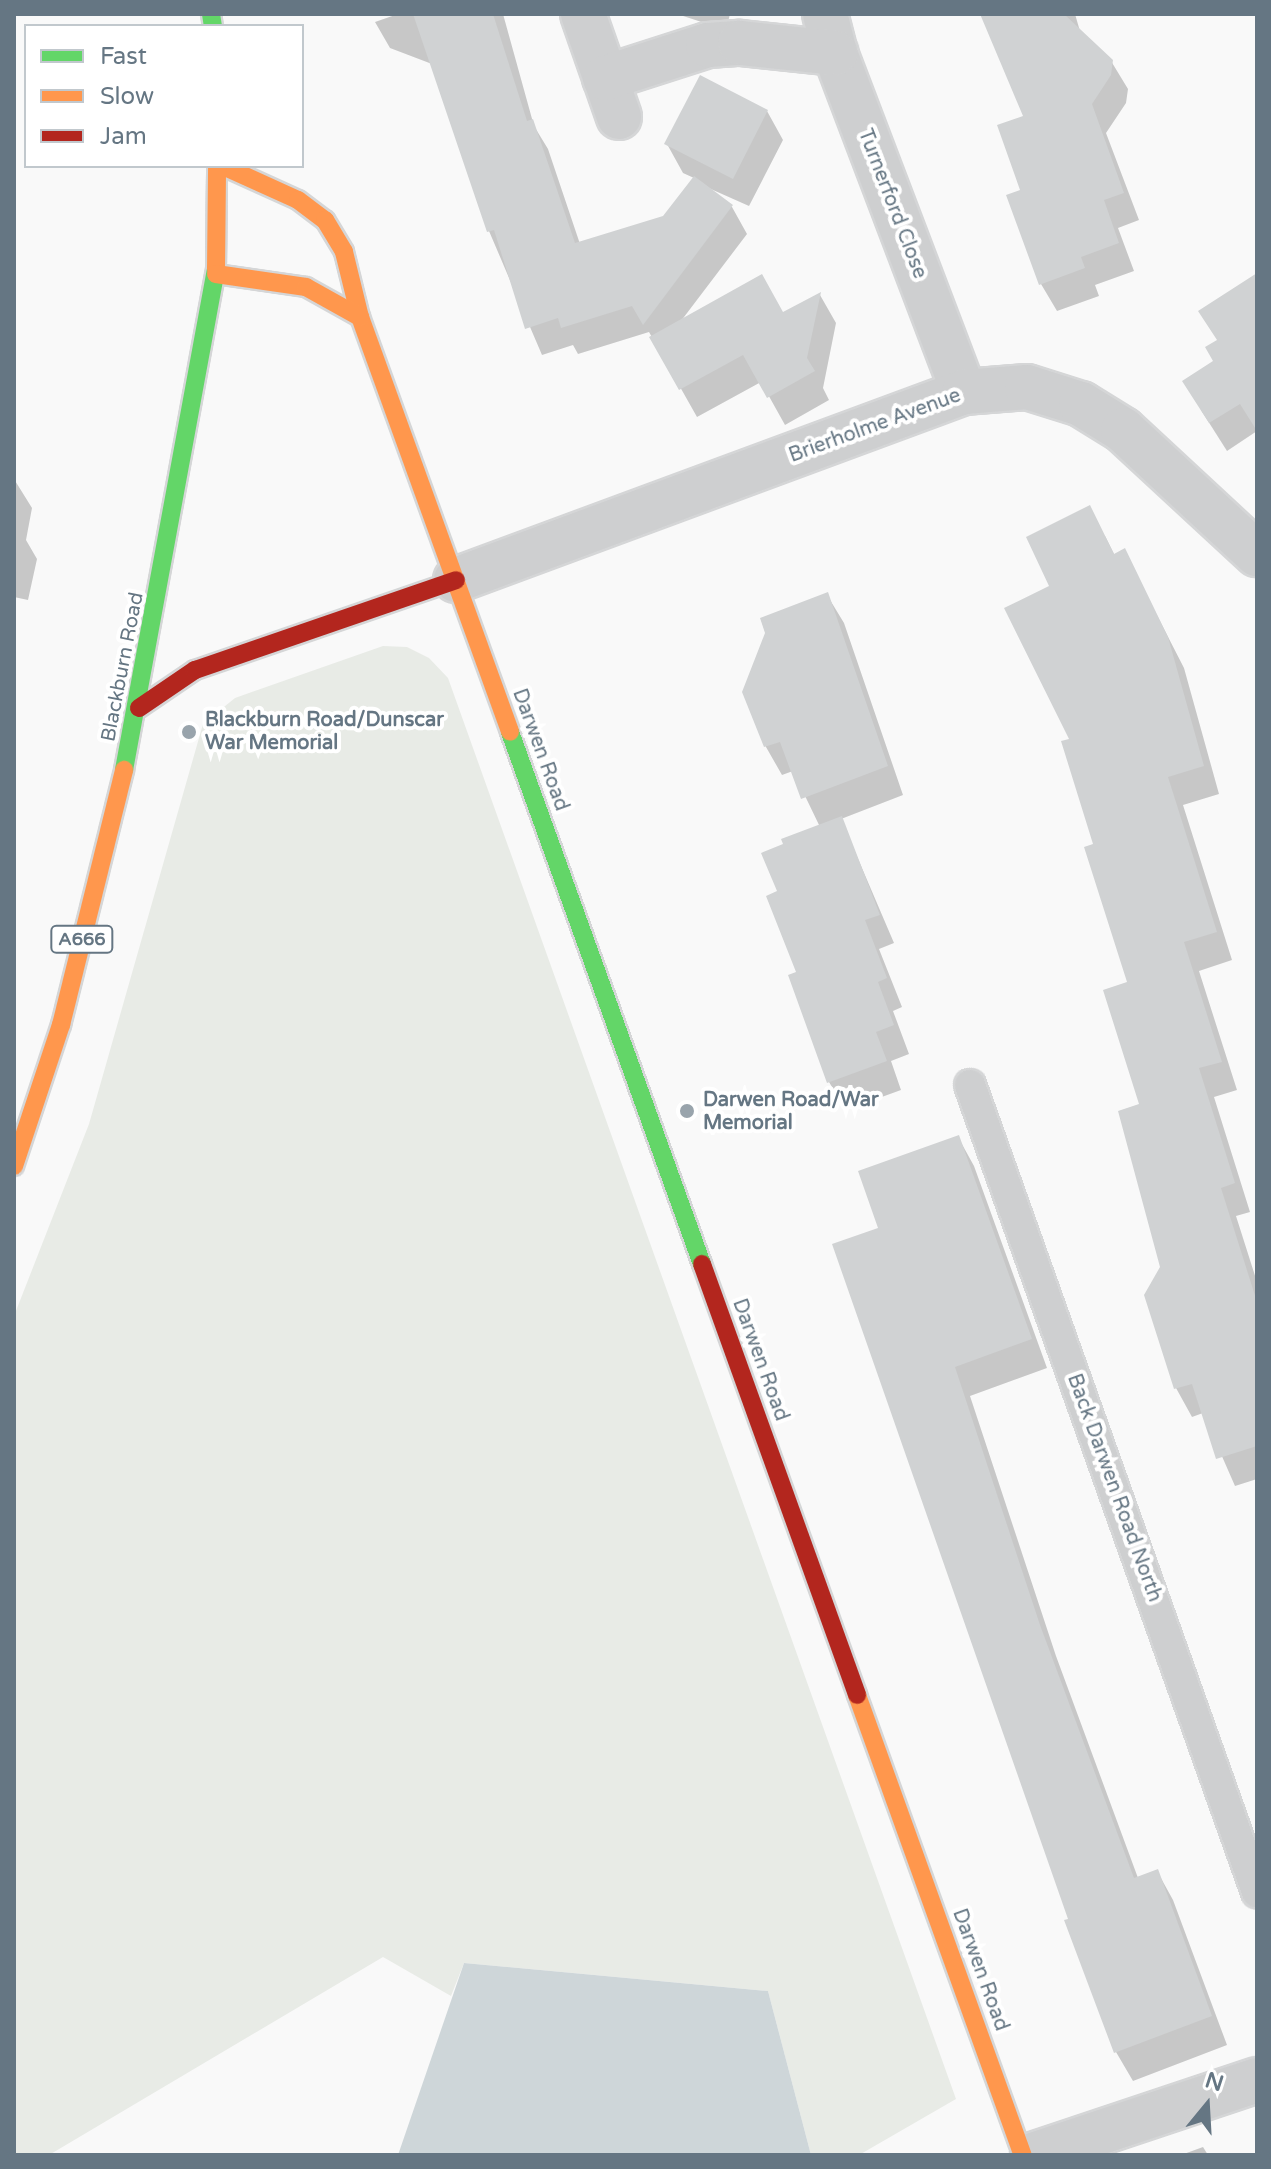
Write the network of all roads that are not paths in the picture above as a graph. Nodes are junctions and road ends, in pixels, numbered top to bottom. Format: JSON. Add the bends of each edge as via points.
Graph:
{"nodes":[{"id":1,"x":583,"y":14,"type":"edge"},
{"id":2,"x":830,"y":34,"type":"edge"},
{"id":3,"x":220,"y":168,"type":"edge"},
{"id":4,"x":225,"y":168,"type":"edge"},
{"id":5,"x":216,"y":274,"type":"junction"},
{"id":6,"x":360,"y":317,"type":"junction"},
{"id":7,"x":964,"y":392,"type":"junction"},
{"id":8,"x":1257,"y":554,"type":"edge"},
{"id":9,"x":456,"y":580,"type":"junction"},
{"id":10,"x":139,"y":708,"type":"junction"},
{"id":11,"x":970,"y":1085,"type":"dead end"},
{"id":12,"x":14,"y":1166,"type":"edge"},
{"id":13,"x":1257,"y":1892,"type":"edge"},
{"id":14,"x":1257,"y":2080,"type":"edge"},
{"id":15,"x":1023,"y":2155,"type":"edge"},
{"id":16,"x":1033,"y":2155,"type":"edge"}],
"edges":[{"from":1,"to":2,"type":"street","via":[[612,97],[708,45]]},
{"from":2,"to":7,"type":"street","name":"Turnerford Close"},
{"from":3,"to":5,"type":"main road","name":"Blackburn Road","number":"A666"},
{"from":4,"to":6,"type":"main road","name":"Darwen Road","via":[[298,200],[325,220],[344,252]]},
{"from":5,"to":6,"type":"main road","via":[[306,287]]},
{"from":5,"to":10,"type":"main road","name":"Blackburn Road","number":"A666"},
{"from":6,"to":9,"type":"main road","name":"Darwen Road"},
{"from":7,"to":8,"type":"street","name":"Brierholme Avenue","via":[[1027,387],[1081,404],[1123,430]]},
{"from":7,"to":9,"type":"street","name":"Brierholme Avenue"},
{"from":9,"to":10,"type":"main road","via":[[195,670]]},
{"from":9,"to":15,"type":"main road","name":"Darwen Road"},
{"from":10,"to":12,"type":"main road","name":"Blackburn Road","number":"A666","via":[[61,1025]]},
{"from":11,"to":13,"type":"lane","name":"Back Darwen Road North"},
{"from":14,"to":16,"type":"street"}]}
